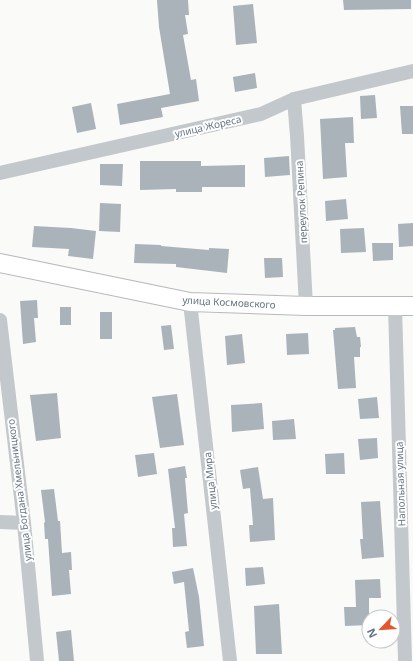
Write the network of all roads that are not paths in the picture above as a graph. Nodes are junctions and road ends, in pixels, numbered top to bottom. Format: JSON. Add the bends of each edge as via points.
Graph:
{"nodes":[{"id":1,"x":413,"y":71,"type":"edge"},
{"id":2,"x":294,"y":99,"type":"junction"},
{"id":3,"x":0,"y":173,"type":"edge"},
{"id":4,"x":0,"y":263,"type":"edge"},
{"id":5,"x":190,"y":302,"type":"junction"},
{"id":6,"x":306,"y":306,"type":"junction"},
{"id":7,"x":395,"y":306,"type":"junction"},
{"id":8,"x":413,"y":306,"type":"edge"},
{"id":9,"x":0,"y":320,"type":"edge"},
{"id":10,"x":4,"y":389,"type":"edge"},
{"id":11,"x":0,"y":522,"type":"edge"},
{"id":12,"x":24,"y":523,"type":"junction"},
{"id":13,"x":37,"y":661,"type":"edge"},
{"id":14,"x":230,"y":661,"type":"edge"},
{"id":15,"x":405,"y":661,"type":"edge"}],
"edges":[{"from":1,"to":2,"type":"street","name":"улица Жореса"},
{"from":2,"to":3,"type":"street","name":"улица Жореса","via":[[261,114]]},
{"from":2,"to":6,"type":"street","name":"переулок Репина"},
{"from":4,"to":5,"type":"main road","name":"улица Космовского"},
{"from":5,"to":6,"type":"main road","name":"улица Космовского"},
{"from":5,"to":14,"type":"street","name":"улица Мира"},
{"from":6,"to":7,"type":"main road","name":"улица Космовского"},
{"from":7,"to":8,"type":"main road","name":"улица Космовского"},
{"from":7,"to":15,"type":"street","name":"Напольная улица"},
{"from":9,"to":10,"type":"street","name":"улица Богдана Хмельницкого"},
{"from":10,"to":12,"type":"street","name":"улица Богдана Хмельницкого"},
{"from":11,"to":12,"type":"street"},
{"from":12,"to":13,"type":"street","name":"улица Богдана Хмельницкого"}]}
